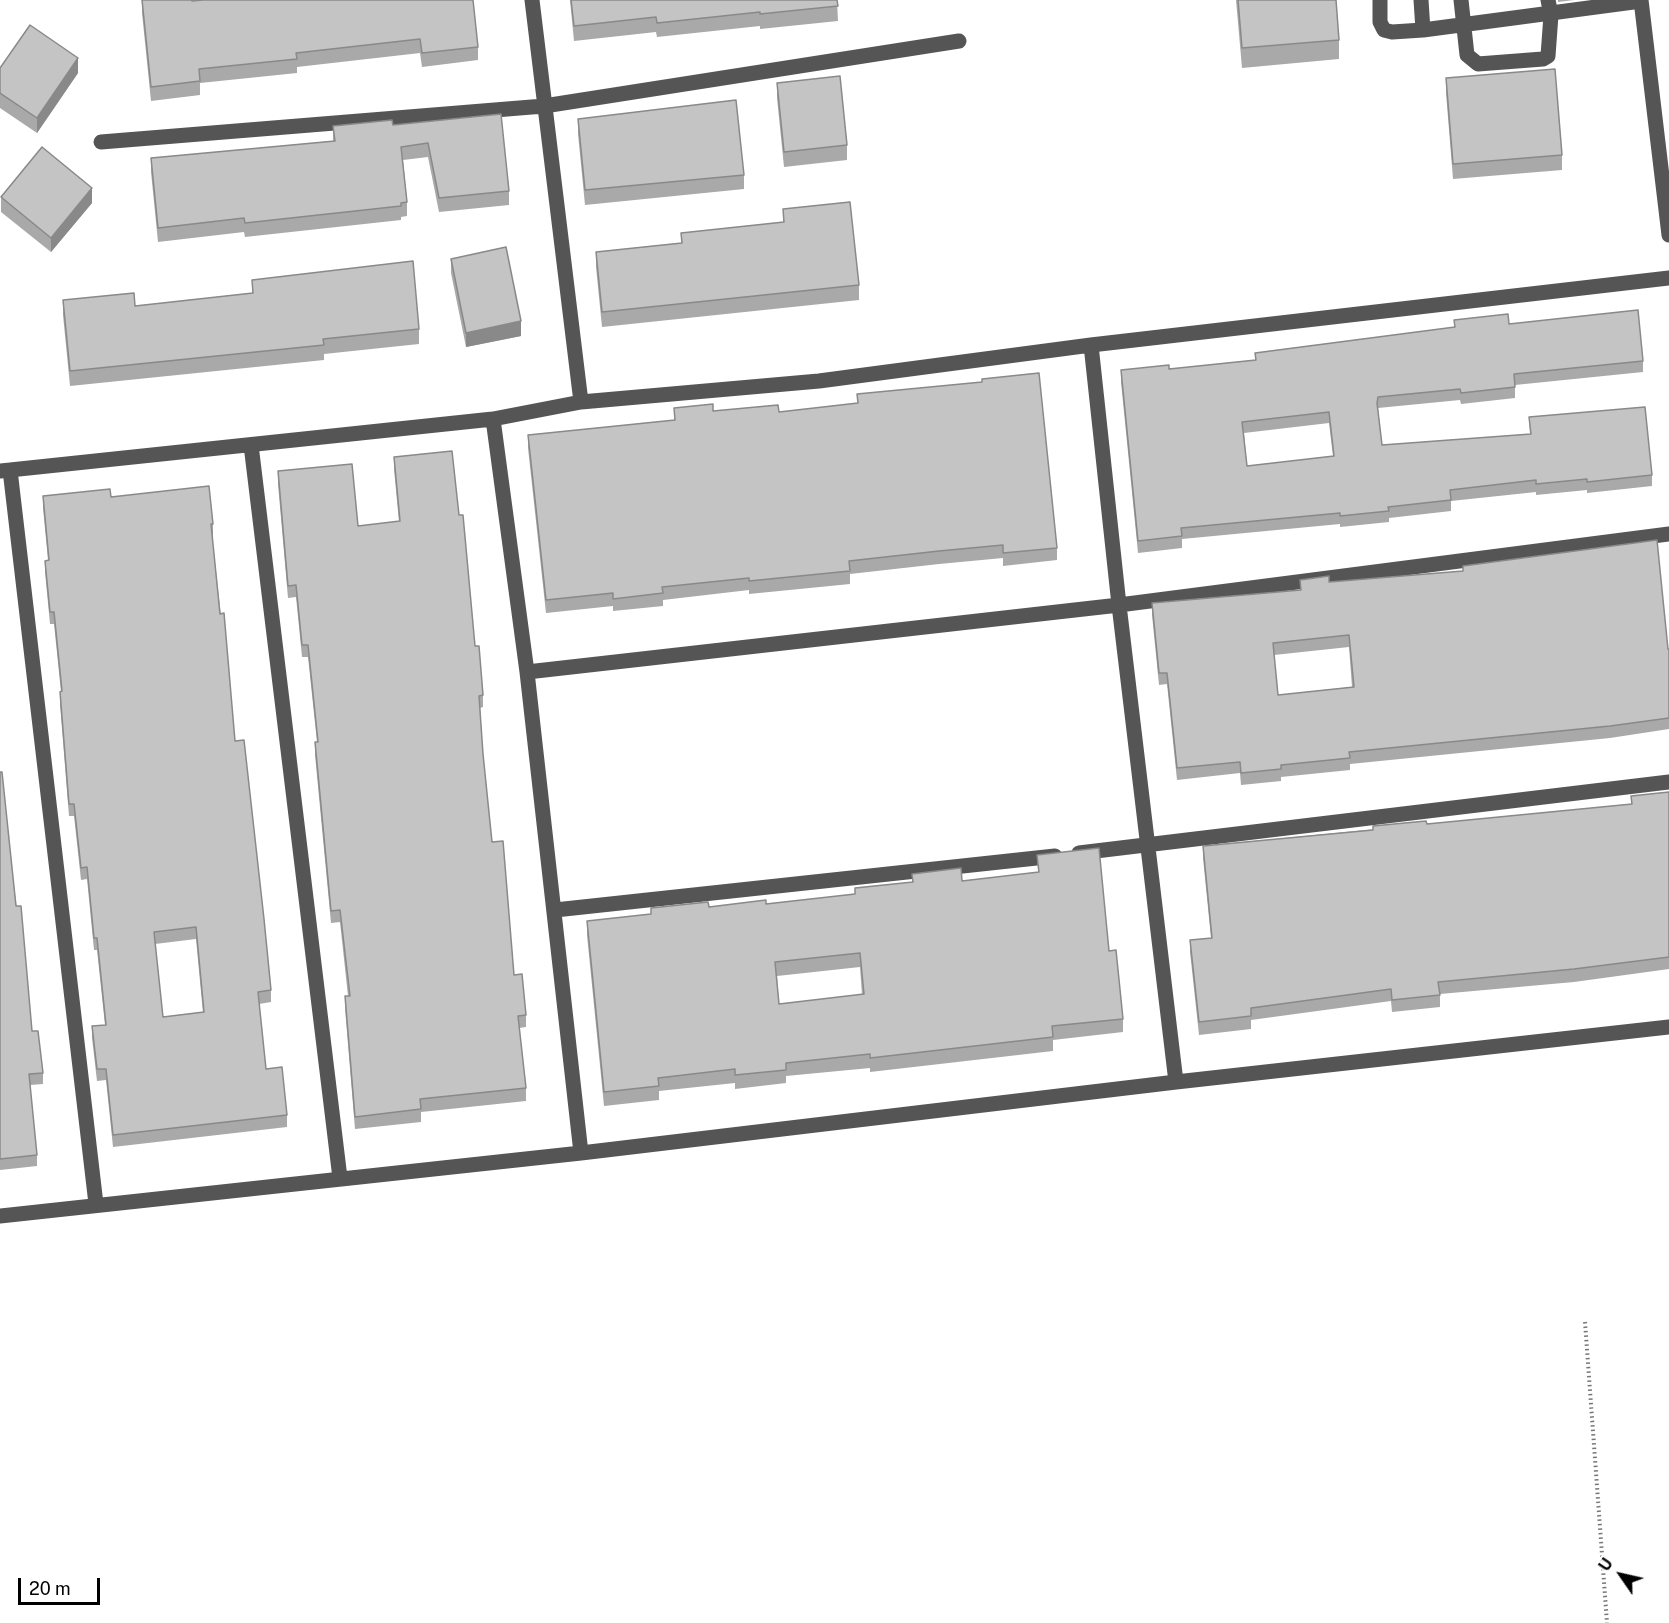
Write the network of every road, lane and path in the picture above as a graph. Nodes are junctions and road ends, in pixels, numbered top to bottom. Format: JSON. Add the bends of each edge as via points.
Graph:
{"nodes":[{"id":1,"x":532,"y":0,"type":"edge"},
{"id":2,"x":1380,"y":0,"type":"edge"},
{"id":3,"x":1421,"y":0,"type":"edge"},
{"id":4,"x":1461,"y":0,"type":"edge"},
{"id":5,"x":1641,"y":0,"type":"edge"},
{"id":6,"x":1549,"y":7,"type":"edge"},
{"id":7,"x":1463,"y":25,"type":"junction"},
{"id":8,"x":1424,"y":30,"type":"junction"},
{"id":9,"x":959,"y":41,"type":"dead end"},
{"id":10,"x":544,"y":106,"type":"junction"},
{"id":11,"x":101,"y":142,"type":"dead end"},
{"id":12,"x":1669,"y":235,"type":"edge"},
{"id":13,"x":1669,"y":278,"type":"edge"},
{"id":14,"x":1091,"y":345,"type":"junction"},
{"id":15,"x":581,"y":402,"type":"junction"},
{"id":16,"x":493,"y":419,"type":"junction"},
{"id":17,"x":251,"y":445,"type":"junction"},
{"id":18,"x":5,"y":471,"type":"edge"},
{"id":19,"x":1669,"y":534,"type":"edge"},
{"id":20,"x":1119,"y":605,"type":"junction"},
{"id":21,"x":528,"y":672,"type":"junction"},
{"id":22,"x":1669,"y":782,"type":"edge"},
{"id":23,"x":1147,"y":846,"type":"junction"},
{"id":24,"x":555,"y":910,"type":"junction"},
{"id":25,"x":1669,"y":1027,"type":"edge"},
{"id":26,"x":1176,"y":1082,"type":"junction"},
{"id":27,"x":580,"y":1153,"type":"junction"},
{"id":28,"x":340,"y":1178,"type":"junction"},
{"id":29,"x":96,"y":1204,"type":"junction"},
{"id":30,"x":0,"y":1216,"type":"edge"},
{"id":31,"x":1585,"y":1322,"type":"dead end"},
{"id":32,"x":1606,"y":1623,"type":"edge"}],
"edges":[{"from":1,"to":10,"type":"street"},
{"from":2,"to":8,"type":"street","via":[[1384,30]]},
{"from":3,"to":8,"type":"street"},
{"from":4,"to":7,"type":"street"},
{"from":5,"to":6,"type":"street"},
{"from":5,"to":12,"type":"street"},
{"from":6,"to":7,"type":"street","via":[[1531,14]]},
{"from":6,"to":7,"type":"street","via":[[1550,50],[1543,59],[1478,64],[1467,55]]},
{"from":7,"to":8,"type":"street"},
{"from":9,"to":10,"type":"street"},
{"from":10,"to":11,"type":"street"},
{"from":10,"to":15,"type":"street"},
{"from":13,"to":14,"type":"street"},
{"from":14,"to":15,"type":"street","via":[[819,381]]},
{"from":14,"to":20,"type":"street"},
{"from":15,"to":16,"type":"street"},
{"from":16,"to":17,"type":"street"},
{"from":16,"to":21,"type":"street"},
{"from":17,"to":18,"type":"street"},
{"from":17,"to":28,"type":"street"},
{"from":18,"to":29,"type":"street"},
{"from":19,"to":20,"type":"street"},
{"from":20,"to":21,"type":"street"},
{"from":20,"to":23,"type":"street"},
{"from":21,"to":24,"type":"street"},
{"from":22,"to":23,"type":"street"},
{"from":23,"to":24,"type":"street"},
{"from":23,"to":26,"type":"street"},
{"from":24,"to":27,"type":"street"},
{"from":25,"to":26,"type":"street"},
{"from":26,"to":27,"type":"street"},
{"from":27,"to":28,"type":"street"},
{"from":28,"to":29,"type":"street"},
{"from":29,"to":30,"type":"street"},
{"from":31,"to":32,"type":"path"}]}
